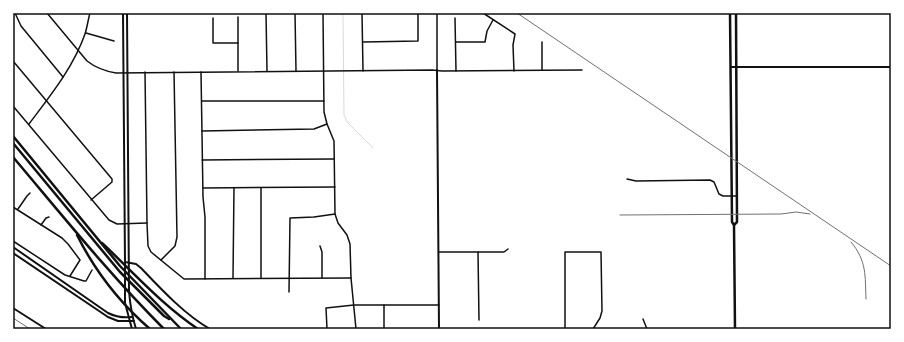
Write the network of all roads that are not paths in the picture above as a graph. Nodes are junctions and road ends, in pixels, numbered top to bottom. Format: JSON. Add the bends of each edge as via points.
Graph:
{"nodes":[{"id":1,"x":15,"y":13,"type":"edge"},
{"id":2,"x":47,"y":13,"type":"edge"},
{"id":3,"x":90,"y":13,"type":"edge"},
{"id":4,"x":124,"y":13,"type":"edge"},
{"id":5,"x":127,"y":13,"type":"edge"},
{"id":6,"x":266,"y":13,"type":"edge"},
{"id":7,"x":295,"y":13,"type":"edge"},
{"id":8,"x":323,"y":13,"type":"edge"},
{"id":9,"x":362,"y":13,"type":"edge"},
{"id":10,"x":418,"y":13,"type":"edge"},
{"id":11,"x":437,"y":13,"type":"edge"},
{"id":12,"x":483,"y":13,"type":"edge"},
{"id":13,"x":730,"y":13,"type":"edge"},
{"id":14,"x":736,"y":13,"type":"edge"},
{"id":15,"x":238,"y":17,"type":"dead end"},
{"id":16,"x":213,"y":18,"type":"dead end"},
{"id":17,"x":455,"y":18,"type":"dead end"},
{"id":18,"x":493,"y":20,"type":"junction"},
{"id":19,"x":86,"y":33,"type":"junction"},
{"id":20,"x":114,"y":41,"type":"dead end"},
{"id":21,"x":363,"y":42,"type":"junction"},
{"id":22,"x":456,"y":42,"type":"junction"},
{"id":23,"x":542,"y":42,"type":"dead end"},
{"id":24,"x":124,"y":44,"type":"junction"},
{"id":25,"x":128,"y":44,"type":"junction"},
{"id":26,"x":238,"y":44,"type":"junction"},
{"id":27,"x":78,"y":51,"type":"junction"},
{"id":28,"x":13,"y":61,"type":"edge"},
{"id":29,"x":891,"y":66,"type":"edge"},
{"id":30,"x":736,"y":67,"type":"junction"},
{"id":31,"x":731,"y":68,"type":"junction"},
{"id":32,"x":437,"y":70,"type":"junction"},
{"id":33,"x":542,"y":70,"type":"junction"},
{"id":34,"x":582,"y":70,"type":"dead end"},
{"id":35,"x":267,"y":71,"type":"junction"},
{"id":36,"x":296,"y":71,"type":"junction"},
{"id":37,"x":324,"y":71,"type":"junction"},
{"id":38,"x":363,"y":71,"type":"junction"},
{"id":39,"x":456,"y":71,"type":"junction"},
{"id":40,"x":514,"y":71,"type":"junction"},
{"id":41,"x":123,"y":72,"type":"junction"},
{"id":42,"x":128,"y":72,"type":"junction"},
{"id":43,"x":145,"y":72,"type":"junction"},
{"id":44,"x":174,"y":72,"type":"junction"},
{"id":45,"x":201,"y":72,"type":"junction"},
{"id":46,"x":238,"y":72,"type":"junction"},
{"id":47,"x":63,"y":77,"type":"junction"},
{"id":48,"x":124,"y":100,"type":"junction"},
{"id":49,"x":128,"y":100,"type":"junction"},
{"id":50,"x":46,"y":101,"type":"junction"},
{"id":51,"x":202,"y":101,"type":"junction"},
{"id":52,"x":324,"y":101,"type":"junction"},
{"id":53,"x":13,"y":106,"type":"edge"},
{"id":54,"x":327,"y":124,"type":"junction"},
{"id":55,"x":29,"y":125,"type":"junction"},
{"id":56,"x":202,"y":131,"type":"junction"},
{"id":57,"x":13,"y":136,"type":"edge"},
{"id":58,"x":13,"y":142,"type":"edge"},
{"id":59,"x":13,"y":157,"type":"edge"},
{"id":60,"x":334,"y":159,"type":"junction"},
{"id":61,"x":202,"y":160,"type":"junction"},
{"id":62,"x":627,"y":179,"type":"dead end"},
{"id":63,"x":335,"y":187,"type":"junction"},
{"id":64,"x":203,"y":188,"type":"junction"},
{"id":65,"x":234,"y":188,"type":"junction"},
{"id":66,"x":261,"y":188,"type":"junction"},
{"id":67,"x":30,"y":193,"type":"dead end"},
{"id":68,"x":731,"y":196,"type":"junction"},
{"id":69,"x":737,"y":196,"type":"junction"},
{"id":70,"x":91,"y":200,"type":"junction"},
{"id":71,"x":13,"y":207,"type":"edge"},
{"id":72,"x":18,"y":210,"type":"junction"},
{"id":73,"x":335,"y":214,"type":"junction"},
{"id":74,"x":49,"y":216,"type":"dead end"},
{"id":75,"x":147,"y":223,"type":"junction"},
{"id":76,"x":125,"y":224,"type":"junction"},
{"id":77,"x":129,"y":224,"type":"junction"},
{"id":78,"x":41,"y":225,"type":"junction"},
{"id":79,"x":734,"y":225,"type":"junction"},
{"id":80,"x":75,"y":231,"type":"junction"},
{"id":81,"x":94,"y":235,"type":"junction"},
{"id":82,"x":13,"y":242,"type":"edge"},
{"id":83,"x":320,"y":246,"type":"dead end"},
{"id":84,"x":13,"y":247,"type":"edge"},
{"id":85,"x":508,"y":249,"type":"dead end"},
{"id":86,"x":439,"y":252,"type":"junction"},
{"id":87,"x":478,"y":252,"type":"junction"},
{"id":88,"x":13,"y":253,"type":"edge"},
{"id":89,"x":161,"y":261,"type":"junction"},
{"id":90,"x":126,"y":262,"type":"junction"},
{"id":91,"x":130,"y":262,"type":"junction"},
{"id":92,"x":92,"y":270,"type":"dead end"},
{"id":93,"x":70,"y":276,"type":"junction"},
{"id":94,"x":322,"y":278,"type":"junction"},
{"id":95,"x":351,"y":278,"type":"junction"},
{"id":96,"x":205,"y":279,"type":"junction"},
{"id":97,"x":233,"y":279,"type":"junction"},
{"id":98,"x":261,"y":279,"type":"junction"},
{"id":99,"x":289,"y":279,"type":"junction"},
{"id":100,"x":289,"y":292,"type":"dead end"},
{"id":101,"x":439,"y":304,"type":"junction"},
{"id":102,"x":384,"y":305,"type":"junction"},
{"id":103,"x":354,"y":306,"type":"junction"},
{"id":104,"x":13,"y":308,"type":"edge"},
{"id":105,"x":128,"y":317,"type":"junction"},
{"id":106,"x":132,"y":317,"type":"junction"},
{"id":107,"x":644,"y":319,"type":"dead end"},
{"id":108,"x":172,"y":320,"type":"junction"},
{"id":109,"x":479,"y":320,"type":"dead end"},
{"id":110,"x":129,"y":321,"type":"junction"},
{"id":111,"x":134,"y":321,"type":"junction"},
{"id":112,"x":46,"y":329,"type":"edge"},
{"id":113,"x":132,"y":329,"type":"edge"},
{"id":114,"x":136,"y":329,"type":"edge"},
{"id":115,"x":150,"y":329,"type":"edge"},
{"id":116,"x":164,"y":329,"type":"edge"},
{"id":117,"x":181,"y":329,"type":"edge"},
{"id":118,"x":198,"y":329,"type":"edge"},
{"id":119,"x":210,"y":329,"type":"edge"},
{"id":120,"x":327,"y":329,"type":"edge"},
{"id":121,"x":356,"y":329,"type":"edge"},
{"id":122,"x":384,"y":329,"type":"edge"},
{"id":123,"x":439,"y":329,"type":"edge"},
{"id":124,"x":565,"y":329,"type":"edge"},
{"id":125,"x":593,"y":329,"type":"edge"},
{"id":126,"x":647,"y":329,"type":"edge"},
{"id":127,"x":735,"y":329,"type":"edge"}],
"edges":[{"from":1,"to":47,"type":"street","via":[[21,26]]},
{"from":2,"to":27,"type":"street"},
{"from":3,"to":19,"type":"street"},
{"from":4,"to":24,"type":"street"},
{"from":5,"to":25,"type":"street"},
{"from":6,"to":35,"type":"street"},
{"from":7,"to":36,"type":"street"},
{"from":8,"to":37,"type":"street"},
{"from":9,"to":21,"type":"street"},
{"from":10,"to":21,"type":"street","via":[[418,41]]},
{"from":11,"to":32,"type":"street"},
{"from":12,"to":18,"type":"street"},
{"from":13,"to":31,"type":"main road"},
{"from":14,"to":30,"type":"main road"},
{"from":15,"to":26,"type":"street"},
{"from":16,"to":26,"type":"street","via":[[213,43]]},
{"from":17,"to":22,"type":"street"},
{"from":18,"to":22,"type":"street","via":[[485,42]]},
{"from":18,"to":40,"type":"street","via":[[515,34]]},
{"from":19,"to":20,"type":"street"},
{"from":19,"to":27,"type":"street"},
{"from":21,"to":38,"type":"street"},
{"from":22,"to":39,"type":"street"},
{"from":23,"to":33,"type":"street"},
{"from":24,"to":25,"type":"street"},
{"from":24,"to":41,"type":"street"},
{"from":25,"to":42,"type":"street"},
{"from":26,"to":46,"type":"street"},
{"from":27,"to":41,"type":"street","via":[[94,67],[116,73]]},
{"from":27,"to":47,"type":"street"},
{"from":28,"to":50,"type":"street"},
{"from":29,"to":30,"type":"street"},
{"from":30,"to":31,"type":"street"},
{"from":30,"to":69,"type":"main road"},
{"from":31,"to":68,"type":"main road"},
{"from":32,"to":38,"type":"street"},
{"from":32,"to":39,"type":"street"},
{"from":32,"to":86,"type":"street"},
{"from":33,"to":34,"type":"street"},
{"from":33,"to":40,"type":"street"},
{"from":35,"to":36,"type":"street"},
{"from":35,"to":46,"type":"street"},
{"from":36,"to":37,"type":"street"},
{"from":37,"to":38,"type":"street"},
{"from":37,"to":52,"type":"street"},
{"from":39,"to":40,"type":"street"},
{"from":41,"to":42,"type":"street"},
{"from":41,"to":48,"type":"street"},
{"from":42,"to":43,"type":"street"},
{"from":42,"to":49,"type":"street"},
{"from":43,"to":44,"type":"street"},
{"from":43,"to":75,"type":"street"},
{"from":44,"to":45,"type":"street"},
{"from":44,"to":89,"type":"street","via":[[177,237],[175,246]]},
{"from":45,"to":46,"type":"street"},
{"from":45,"to":51,"type":"street"},
{"from":47,"to":50,"type":"street"},
{"from":48,"to":49,"type":"street"},
{"from":48,"to":76,"type":"street"},
{"from":49,"to":77,"type":"street"},
{"from":50,"to":55,"type":"street"},
{"from":50,"to":70,"type":"street","via":[[112,179],[112,182]]},
{"from":51,"to":52,"type":"street"},
{"from":51,"to":56,"type":"street"},
{"from":52,"to":54,"type":"street"},
{"from":53,"to":55,"type":"street"},
{"from":54,"to":56,"type":"street","via":[[314,130]]},
{"from":54,"to":60,"type":"street","via":[[334,141]]},
{"from":55,"to":70,"type":"street"},
{"from":56,"to":61,"type":"street"},
{"from":57,"to":81,"type":"main road"},
{"from":58,"to":108,"type":"main road","via":[[120,272],[164,316]]},
{"from":59,"to":80,"type":"main road"},
{"from":60,"to":61,"type":"street"},
{"from":60,"to":63,"type":"street"},
{"from":61,"to":64,"type":"street"},
{"from":62,"to":68,"type":"street","via":[[710,180],[714,182],[719,194]]},
{"from":63,"to":66,"type":"street"},
{"from":63,"to":73,"type":"street"},
{"from":64,"to":65,"type":"street"},
{"from":64,"to":96,"type":"street"},
{"from":65,"to":66,"type":"street"},
{"from":65,"to":97,"type":"street"},
{"from":66,"to":98,"type":"street"},
{"from":67,"to":72,"type":"street"},
{"from":68,"to":69,"type":"street"},
{"from":68,"to":79,"type":"main road"},
{"from":69,"to":79,"type":"main road","via":[[737,222]]},
{"from":70,"to":76,"type":"street","via":[[109,220]]},
{"from":71,"to":72,"type":"street"},
{"from":72,"to":78,"type":"street"},
{"from":73,"to":95,"type":"street","via":[[349,239]]},
{"from":73,"to":99,"type":"street","via":[[290,218]]},
{"from":74,"to":78,"type":"street"},
{"from":75,"to":77,"type":"street"},
{"from":75,"to":89,"type":"street","via":[[150,252]]},
{"from":76,"to":77,"type":"street"},
{"from":76,"to":90,"type":"street"},
{"from":77,"to":91,"type":"street"},
{"from":78,"to":93,"type":"street","via":[[62,238],[80,260]]},
{"from":79,"to":127,"type":"main road"},
{"from":80,"to":115,"type":"main road","via":[[86,253],[110,288]]},
{"from":80,"to":116,"type":"main road"},
{"from":81,"to":108,"type":"main road"},
{"from":81,"to":118,"type":"main road","via":[[145,285]]},
{"from":82,"to":93,"type":"street"},
{"from":83,"to":94,"type":"street"},
{"from":84,"to":105,"type":"street","via":[[108,313]]},
{"from":85,"to":87,"type":"street","via":[[504,252]]},
{"from":86,"to":87,"type":"street"},
{"from":86,"to":101,"type":"street"},
{"from":87,"to":109,"type":"street"},
{"from":88,"to":110,"type":"street","via":[[104,315],[113,320]]},
{"from":89,"to":96,"type":"street","via":[[184,279]]},
{"from":90,"to":91,"type":"street"},
{"from":90,"to":105,"type":"street","via":[[125,303]]},
{"from":91,"to":106,"type":"street","via":[[129,290]]},
{"from":91,"to":119,"type":"street","via":[[141,268],[200,324]]},
{"from":92,"to":93,"type":"street","via":[[86,281]]},
{"from":94,"to":95,"type":"street"},
{"from":94,"to":99,"type":"street"},
{"from":95,"to":103,"type":"street"},
{"from":96,"to":97,"type":"street"},
{"from":97,"to":98,"type":"street"},
{"from":98,"to":99,"type":"street"},
{"from":99,"to":100,"type":"street"},
{"from":101,"to":102,"type":"street"},
{"from":101,"to":123,"type":"street"},
{"from":102,"to":103,"type":"street"},
{"from":102,"to":122,"type":"street"},
{"from":103,"to":120,"type":"street","via":[[326,308]]},
{"from":103,"to":121,"type":"street"},
{"from":104,"to":112,"type":"street"},
{"from":105,"to":106,"type":"street"},
{"from":105,"to":110,"type":"street"},
{"from":106,"to":111,"type":"street"},
{"from":107,"to":126,"type":"street"},
{"from":108,"to":117,"type":"main road"},
{"from":110,"to":111,"type":"street"},
{"from":110,"to":113,"type":"street"},
{"from":111,"to":114,"type":"street"},
{"from":124,"to":125,"type":"street","via":[[565,252],[601,252],[602,311]]}]}
